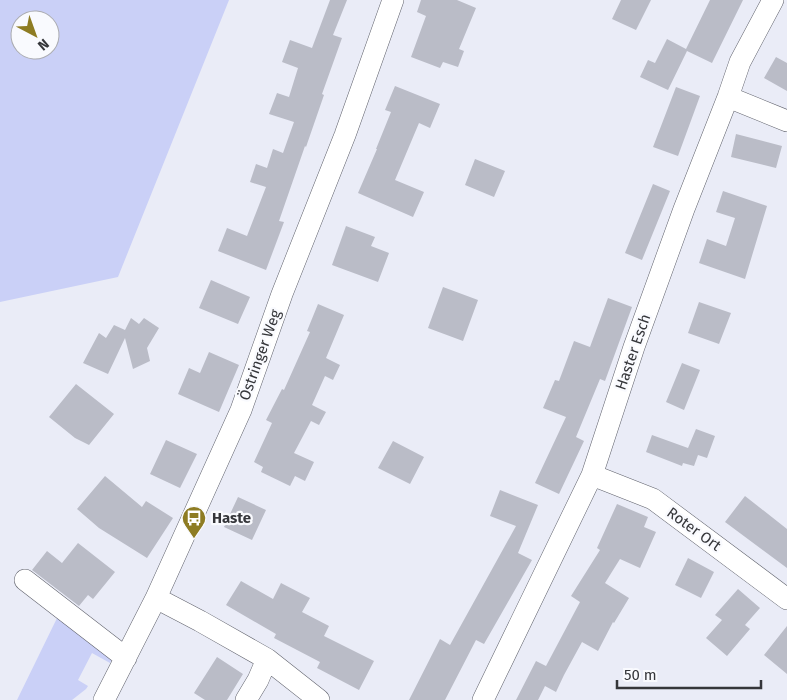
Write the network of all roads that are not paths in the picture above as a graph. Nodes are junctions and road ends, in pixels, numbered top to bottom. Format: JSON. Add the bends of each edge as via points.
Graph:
{"nodes":[{"id":1,"x":393,"y":0,"type":"edge"},
{"id":2,"x":773,"y":0,"type":"edge"},
{"id":3,"x":728,"y":98,"type":"junction"},
{"id":4,"x":787,"y":121,"type":"edge"},
{"id":5,"x":592,"y":475,"type":"junction"},
{"id":6,"x":25,"y":580,"type":"dead end"},
{"id":7,"x":156,"y":598,"type":"junction"},
{"id":8,"x":787,"y":599,"type":"edge"},
{"id":9,"x":126,"y":658,"type":"junction"},
{"id":10,"x":267,"y":659,"type":"junction"},
{"id":11,"x":103,"y":697,"type":"edge"},
{"id":12,"x":246,"y":700,"type":"edge"},
{"id":13,"x":319,"y":700,"type":"edge"},
{"id":14,"x":483,"y":700,"type":"edge"}],
"edges":[{"from":1,"to":7,"type":"street","name":"Östringer Weg","via":[[241,410]]},
{"from":2,"to":3,"type":"street","name":"Haster Esch","via":[[740,62]]},
{"from":3,"to":4,"type":"street"},
{"from":3,"to":5,"type":"street","name":"Haster Esch","via":[[634,347]]},
{"from":5,"to":8,"type":"street","name":"Roter Ort","via":[[653,499]]},
{"from":5,"to":14,"type":"street","name":"Haster Esch"},
{"from":6,"to":9,"type":"street"},
{"from":7,"to":9,"type":"street","name":"Östringer Weg"},
{"from":7,"to":10,"type":"street"},
{"from":9,"to":11,"type":"street","name":"Östringer Weg"},
{"from":10,"to":12,"type":"street"},
{"from":10,"to":13,"type":"street"}]}
